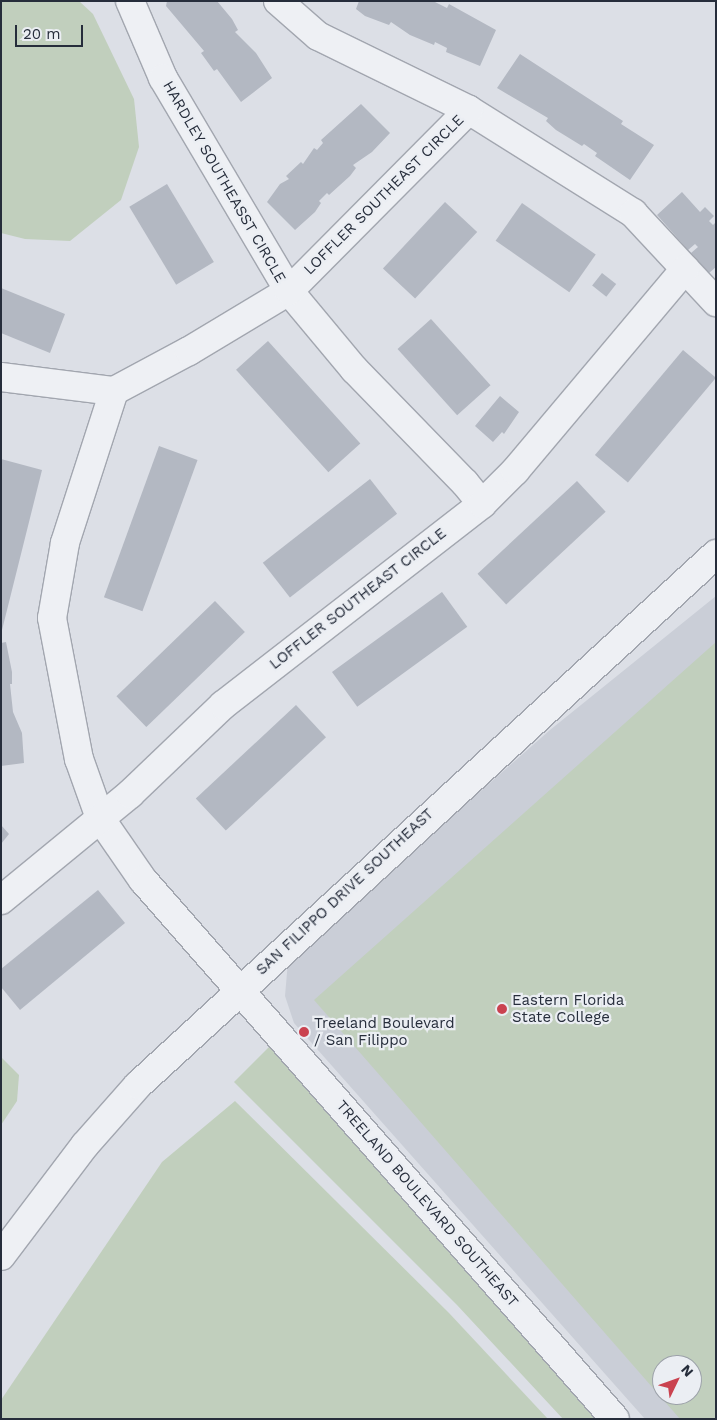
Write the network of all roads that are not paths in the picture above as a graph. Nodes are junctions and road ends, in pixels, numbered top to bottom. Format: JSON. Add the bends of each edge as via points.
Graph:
{"nodes":[{"id":1,"x":130,"y":1,"type":"edge"},
{"id":2,"x":278,"y":1,"type":"edge"},
{"id":3,"x":469,"y":110,"type":"junction"},
{"id":4,"x":684,"y":269,"type":"junction"},
{"id":5,"x":289,"y":291,"type":"junction"},
{"id":6,"x":716,"y":302,"type":"edge"},
{"id":7,"x":1,"y":377,"type":"edge"},
{"id":8,"x":114,"y":391,"type":"junction"},
{"id":9,"x":482,"y":504,"type":"junction"},
{"id":10,"x":716,"y":554,"type":"edge"},
{"id":11,"x":100,"y":818,"type":"junction"},
{"id":12,"x":1,"y":900,"type":"edge"},
{"id":13,"x":239,"y":990,"type":"junction"},
{"id":14,"x":1,"y":1256,"type":"edge"},
{"id":15,"x":615,"y":1419,"type":"edge"}],
"edges":[{"from":1,"to":5,"type":"street","name":"HARDLEY SOUTHEASST CIRCLE","via":[[163,78]]},
{"from":2,"to":3,"type":"street","via":[[318,36]]},
{"from":3,"to":4,"type":"street","via":[[633,213]]},
{"from":3,"to":5,"type":"street","name":"LOFFLER SOUTHEAST CIRCLE"},
{"from":4,"to":6,"type":"street"},
{"from":4,"to":9,"type":"street","name":"LOFFLER SOUTHEAST CIRCLE","via":[[515,472]]},
{"from":5,"to":8,"type":"street","name":"LOFFLER SOUTHEAST CIRCLE","via":[[189,352]]},
{"from":5,"to":9,"type":"street","name":"HARDLEY SOUTHEASST CIRCLE","via":[[354,369],[466,483]]},
{"from":7,"to":8,"type":"street"},
{"from":8,"to":11,"type":"street","name":"TREELAND BOULEVARD SOUTHEAST","via":[[65,543],[52,618],[79,759]]},
{"from":9,"to":11,"type":"street","name":"LOFFLER SOUTHEAST CIRCLE","via":[[223,705]]},
{"from":10,"to":13,"type":"street","name":"SAN FILIPPO DRIVE SOUTHEAST"},
{"from":11,"to":12,"type":"street","name":"LOFFLER SOUTHEAST CIRCLE"},
{"from":11,"to":13,"type":"street","name":"TREELAND BOULEVARD SOUTHEAST","via":[[143,880]]},
{"from":13,"to":14,"type":"street","name":"SAN FILIPPO DRIVE SOUTHEAST","via":[[132,1092],[85,1145]]},
{"from":13,"to":15,"type":"street","name":"TREELAND BOULEVARD SOUTHEAST"}]}
